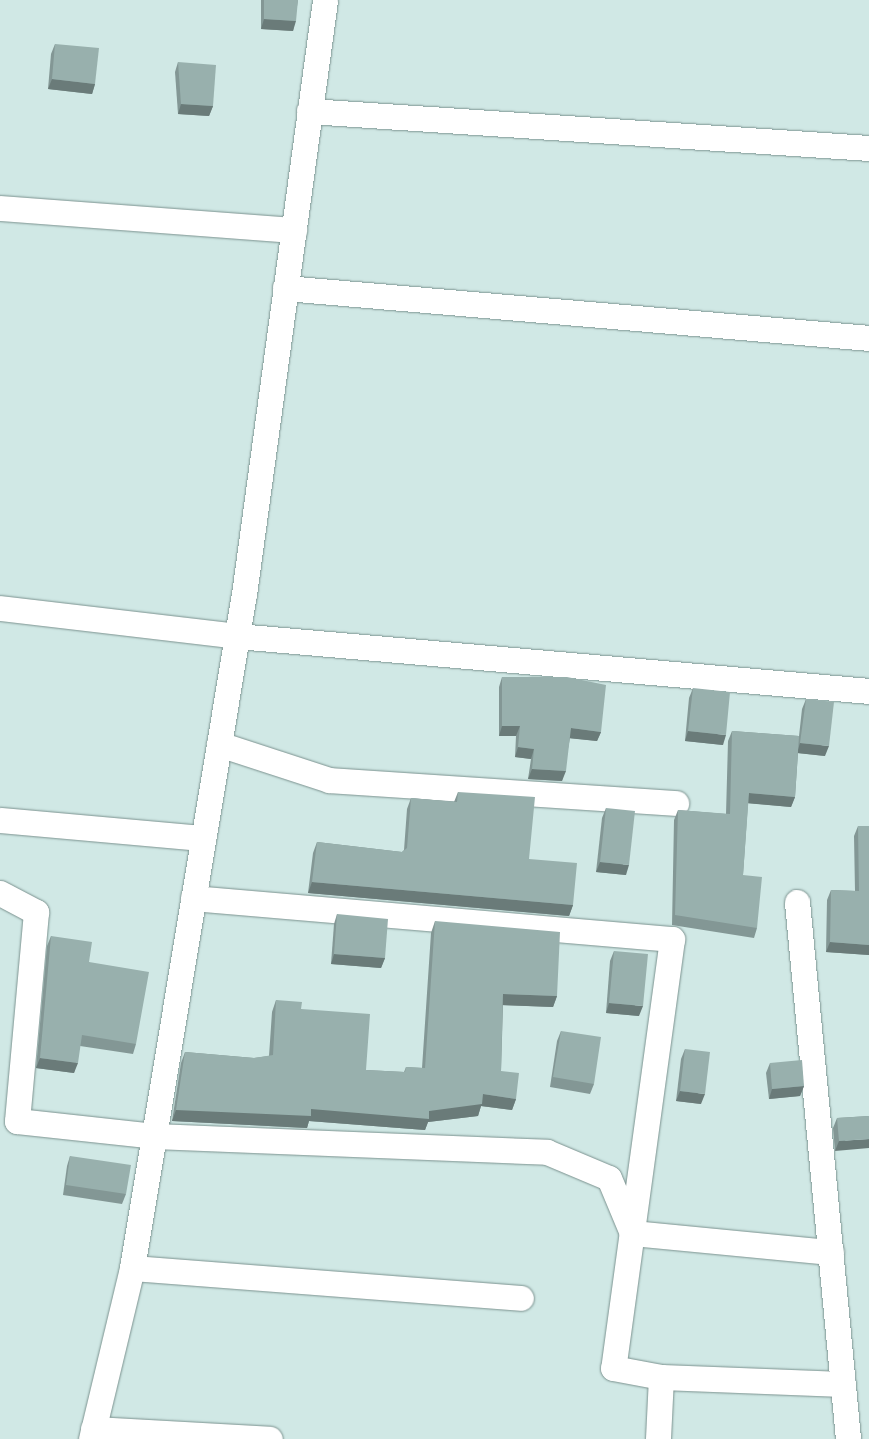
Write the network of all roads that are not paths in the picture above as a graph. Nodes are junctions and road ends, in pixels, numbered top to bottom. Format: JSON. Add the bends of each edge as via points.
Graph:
{"nodes":[{"id":1,"x":324,"y":0,"type":"edge"},
{"id":2,"x":309,"y":111,"type":"junction"},
{"id":3,"x":869,"y":148,"type":"edge"},
{"id":4,"x":0,"y":208,"type":"edge"},
{"id":5,"x":294,"y":230,"type":"junction"},
{"id":6,"x":285,"y":288,"type":"junction"},
{"id":7,"x":869,"y":338,"type":"edge"},
{"id":8,"x":0,"y":608,"type":"edge"},
{"id":9,"x":237,"y":636,"type":"junction"},
{"id":10,"x":869,"y":691,"type":"edge"},
{"id":11,"x":219,"y":744,"type":"junction"},
{"id":12,"x":676,"y":803,"type":"dead end"},
{"id":13,"x":0,"y":820,"type":"edge"},
{"id":14,"x":203,"y":838,"type":"junction"},
{"id":15,"x":0,"y":893,"type":"edge"},
{"id":16,"x":193,"y":898,"type":"junction"},
{"id":17,"x":798,"y":902,"type":"dead end"},
{"id":18,"x":154,"y":1136,"type":"junction"},
{"id":19,"x":632,"y":1233,"type":"junction"},
{"id":20,"x":830,"y":1252,"type":"junction"},
{"id":21,"x":132,"y":1268,"type":"junction"},
{"id":22,"x":522,"y":1298,"type":"dead end"},
{"id":23,"x":661,"y":1377,"type":"junction"},
{"id":24,"x":843,"y":1384,"type":"junction"},
{"id":25,"x":92,"y":1434,"type":"edge"},
{"id":26,"x":270,"y":1439,"type":"edge"},
{"id":27,"x":658,"y":1439,"type":"edge"},
{"id":28,"x":848,"y":1439,"type":"edge"}],
"edges":[{"from":1,"to":2,"type":"street"},
{"from":2,"to":3,"type":"street"},
{"from":2,"to":5,"type":"street"},
{"from":4,"to":5,"type":"street"},
{"from":5,"to":6,"type":"street"},
{"from":6,"to":7,"type":"street"},
{"from":6,"to":9,"type":"street"},
{"from":8,"to":9,"type":"street"},
{"from":9,"to":10,"type":"street"},
{"from":9,"to":11,"type":"street"},
{"from":11,"to":12,"type":"street","via":[[329,780]]},
{"from":11,"to":14,"type":"street"},
{"from":13,"to":14,"type":"street"},
{"from":14,"to":16,"type":"street"},
{"from":15,"to":18,"type":"street","via":[[36,912],[17,1121]]},
{"from":16,"to":18,"type":"street"},
{"from":16,"to":19,"type":"street","via":[[672,939]]},
{"from":17,"to":20,"type":"street"},
{"from":18,"to":19,"type":"street","via":[[547,1152],[609,1178]]},
{"from":18,"to":21,"type":"street"},
{"from":19,"to":20,"type":"street"},
{"from":19,"to":23,"type":"street","via":[[613,1368]]},
{"from":20,"to":24,"type":"street"},
{"from":21,"to":22,"type":"street"},
{"from":21,"to":25,"type":"street"},
{"from":23,"to":24,"type":"street"},
{"from":23,"to":27,"type":"street"},
{"from":24,"to":28,"type":"street"},
{"from":25,"to":26,"type":"street"}]}
